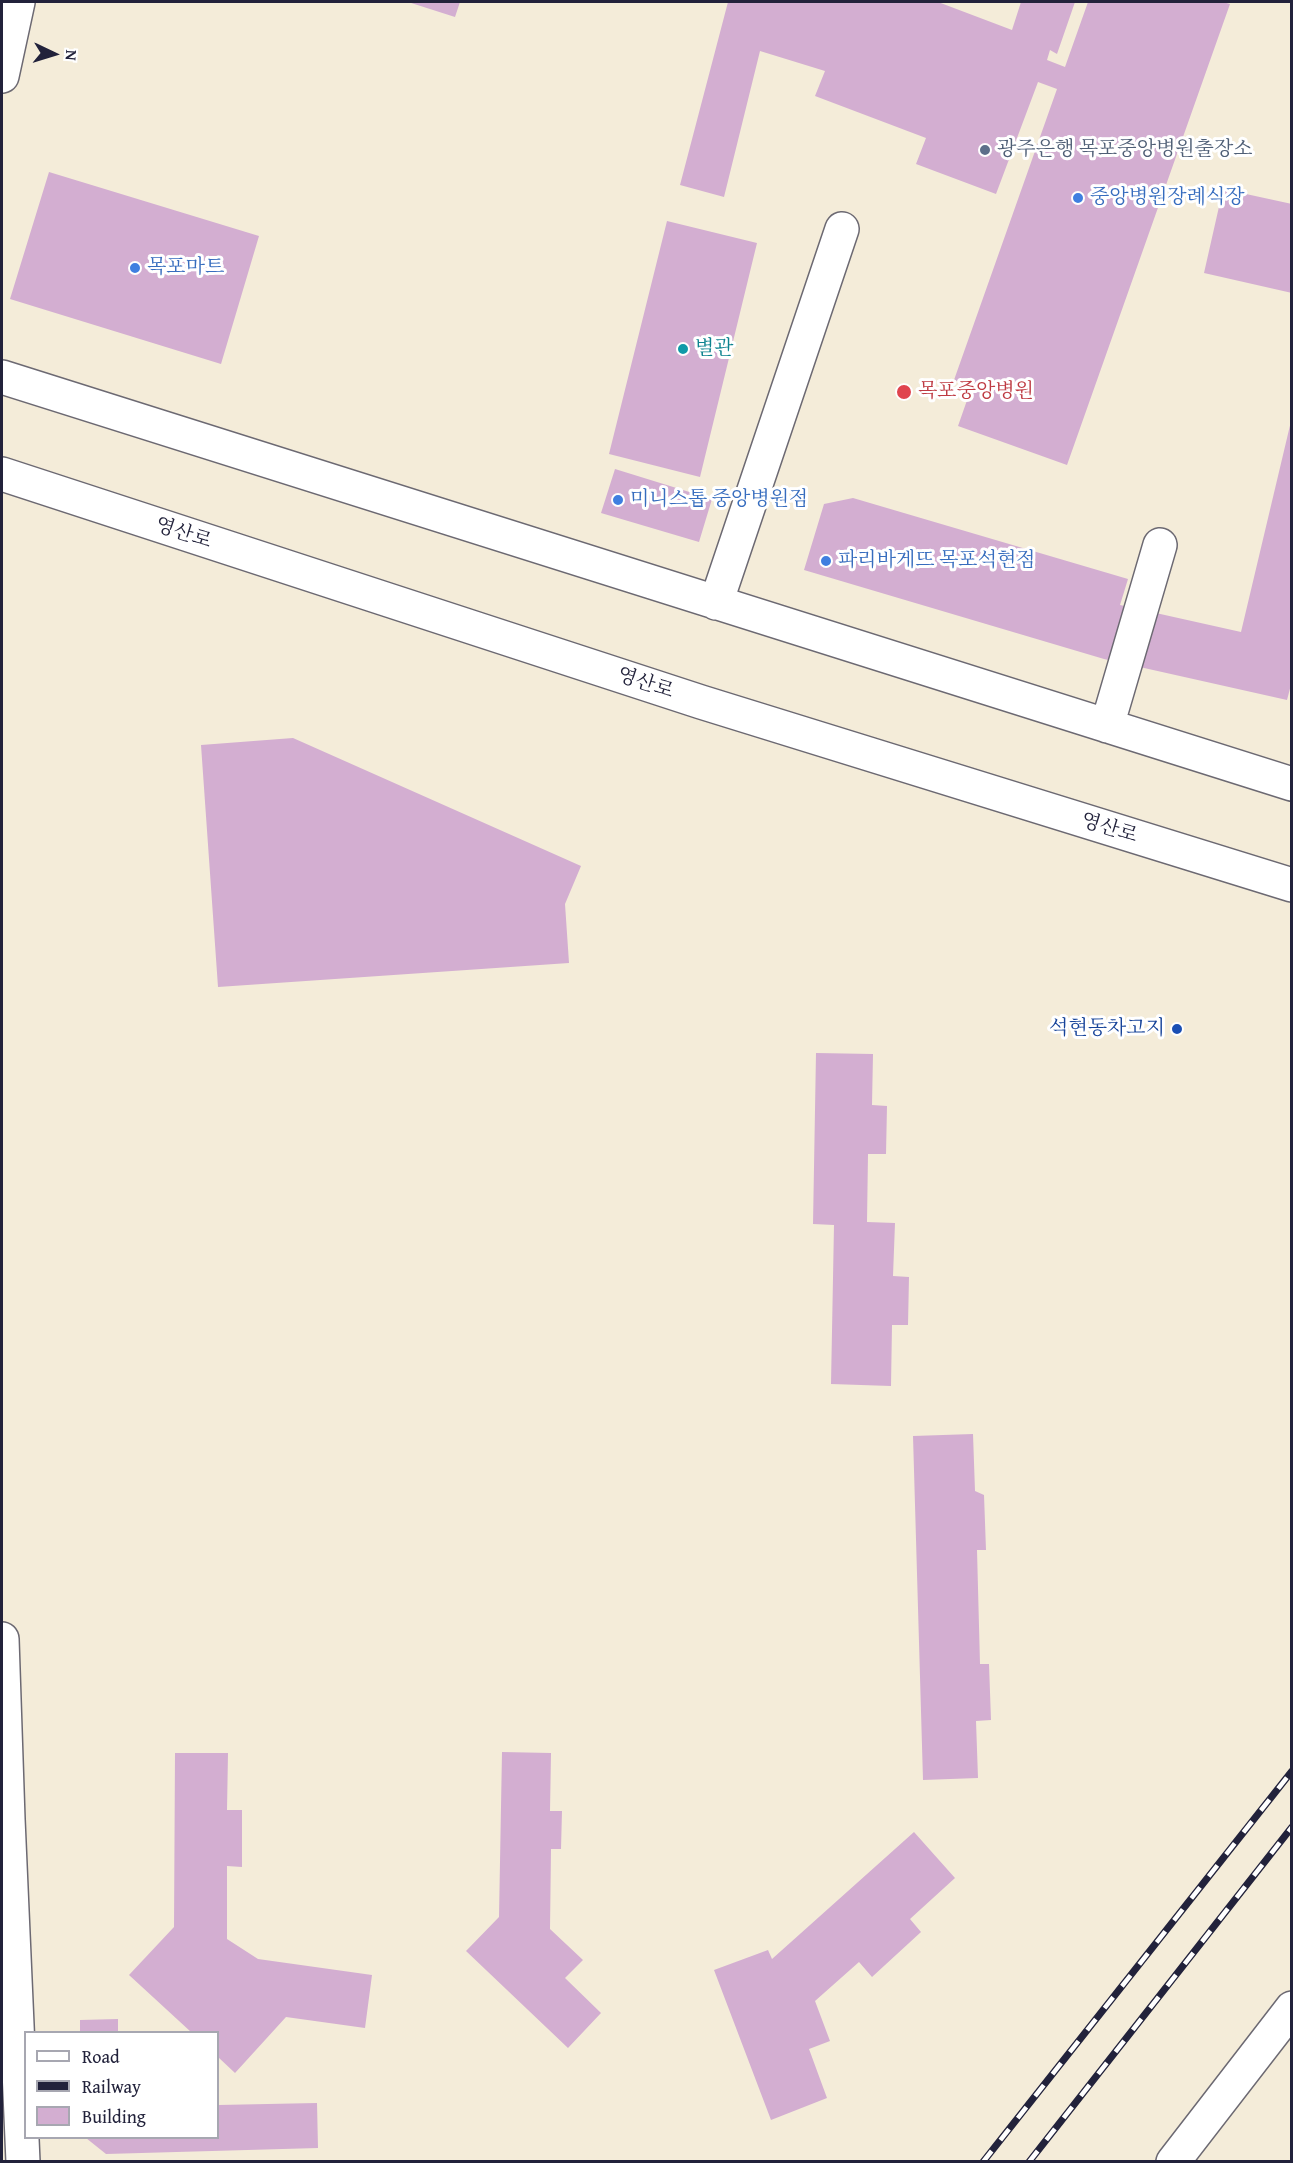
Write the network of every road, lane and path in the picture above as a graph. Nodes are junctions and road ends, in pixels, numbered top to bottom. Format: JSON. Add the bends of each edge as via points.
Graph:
{"nodes":[{"id":1,"x":18,"y":2,"type":"edge"},
{"id":2,"x":2,"y":76,"type":"edge"},
{"id":3,"x":842,"y":229,"type":"dead end"},
{"id":4,"x":2,"y":377,"type":"edge"},
{"id":5,"x":2,"y":474,"type":"edge"},
{"id":6,"x":1160,"y":545,"type":"dead end"},
{"id":7,"x":716,"y":603,"type":"junction"},
{"id":8,"x":1107,"y":726,"type":"junction"},
{"id":9,"x":1292,"y":784,"type":"edge"},
{"id":10,"x":1292,"y":885,"type":"edge"},
{"id":11,"x":2,"y":1639,"type":"edge"},
{"id":12,"x":5,"y":1820,"type":"edge"},
{"id":13,"x":1292,"y":2008,"type":"edge"},
{"id":14,"x":23,"y":2162,"type":"edge"},
{"id":15,"x":1173,"y":2162,"type":"edge"}],
"edges":[{"from":1,"to":2,"type":"street"},
{"from":3,"to":7,"type":"street"},
{"from":4,"to":7,"type":"street"},
{"from":5,"to":10,"type":"street","name":"영산로","via":[[701,702]]},
{"from":6,"to":8,"type":"street"},
{"from":7,"to":8,"type":"street"},
{"from":8,"to":9,"type":"street"},
{"from":11,"to":12,"type":"street"},
{"from":12,"to":14,"type":"street"},
{"from":13,"to":15,"type":"street"}]}
